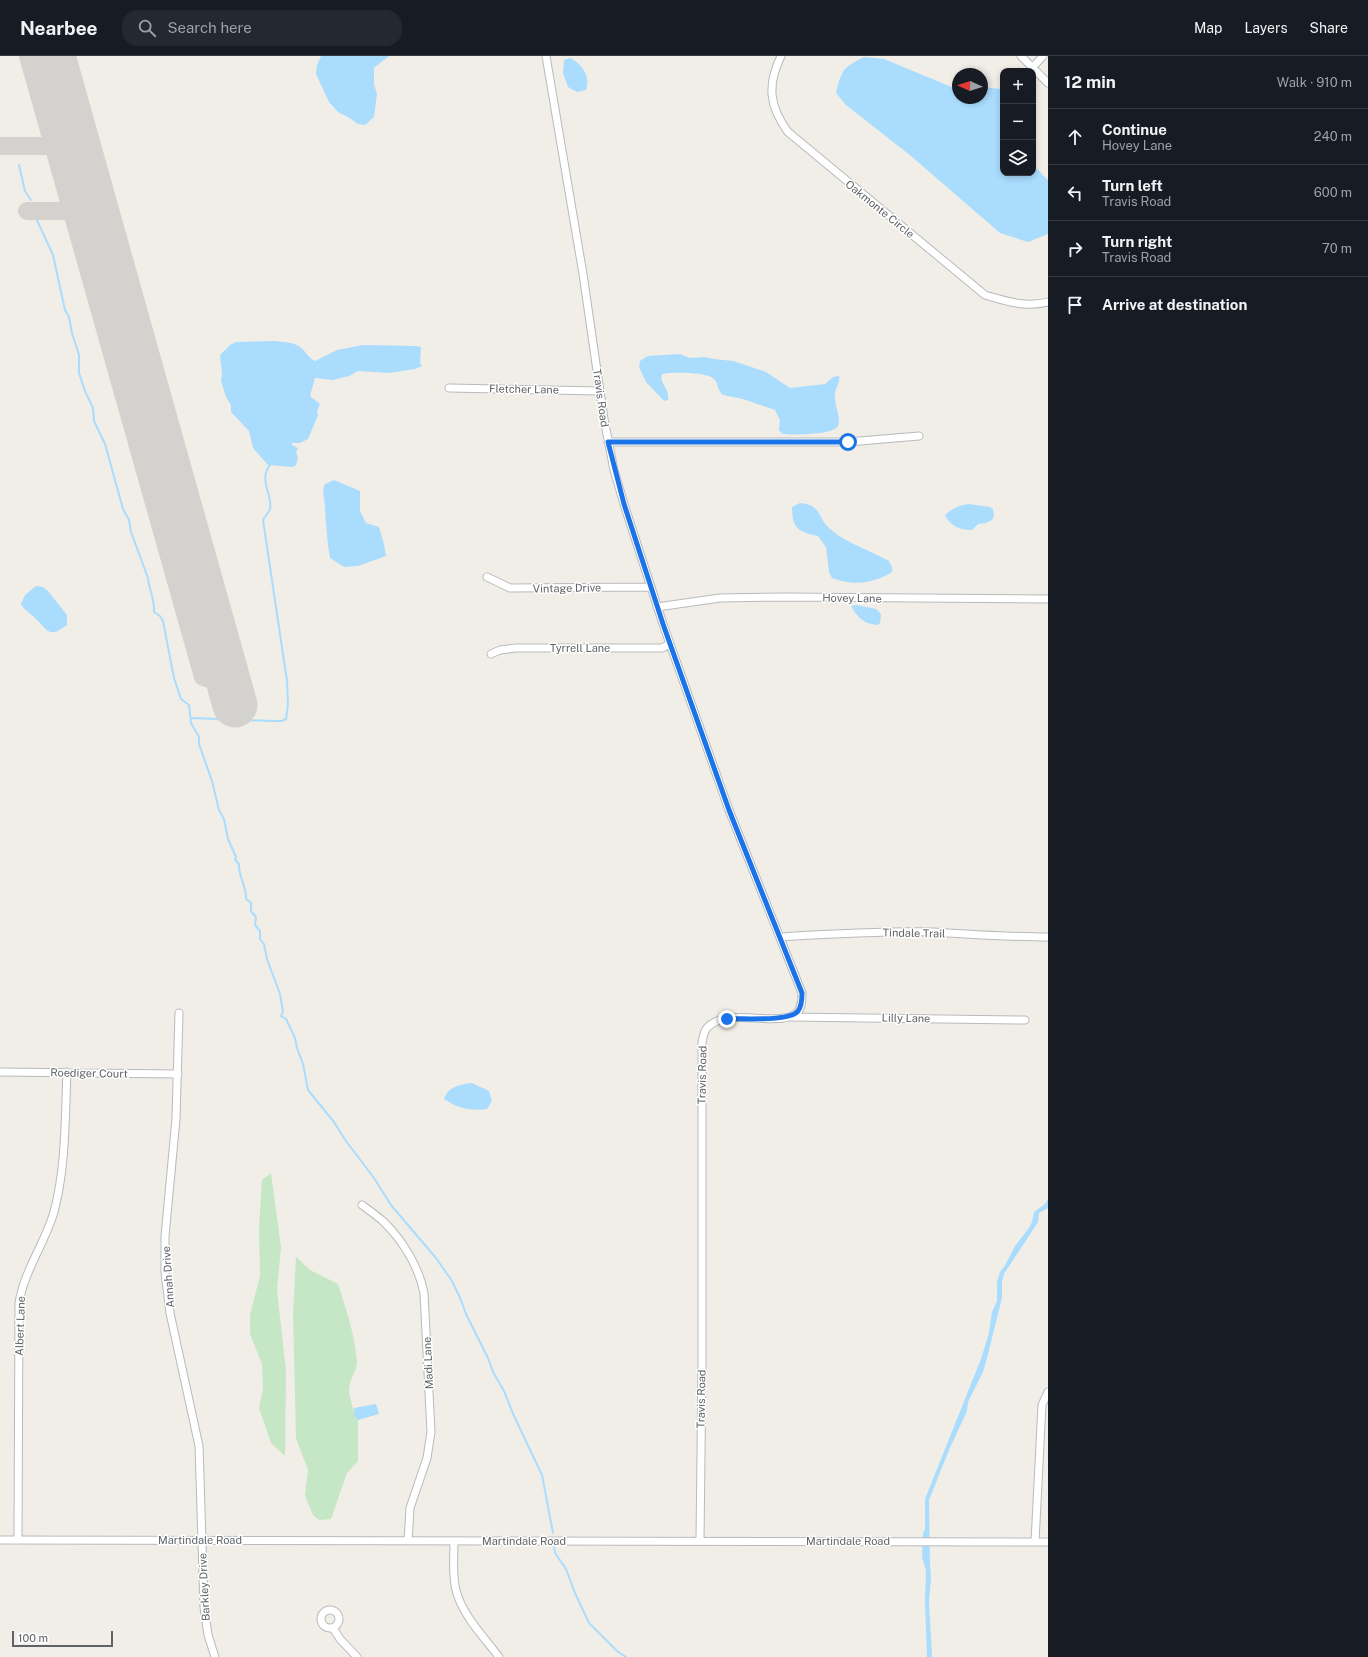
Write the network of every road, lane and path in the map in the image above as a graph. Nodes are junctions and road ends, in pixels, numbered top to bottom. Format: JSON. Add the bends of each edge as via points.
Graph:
{"nodes":[{"id":1,"x":546,"y":56,"type":"edge"},
{"id":2,"x":781,"y":56,"type":"edge"},
{"id":3,"x":1021,"y":56,"type":"edge"},
{"id":4,"x":1043,"y":56,"type":"edge"},
{"id":5,"x":1033,"y":67,"type":"junction"},
{"id":6,"x":1048,"y":82,"type":"edge"},
{"id":7,"x":1048,"y":302,"type":"edge"},
{"id":8,"x":449,"y":388,"type":"dead end"},
{"id":9,"x":600,"y":391,"type":"junction"},
{"id":10,"x":919,"y":436,"type":"dead end"},
{"id":11,"x":608,"y":442,"type":"junction"},
{"id":12,"x":487,"y":577,"type":"dead end"},
{"id":13,"x":650,"y":587,"type":"junction"},
{"id":14,"x":1048,"y":599,"type":"edge"},
{"id":15,"x":657,"y":607,"type":"junction"},
{"id":16,"x":670,"y":644,"type":"junction"},
{"id":17,"x":491,"y":654,"type":"dead end"},
{"id":18,"x":780,"y":937,"type":"junction"},
{"id":19,"x":1048,"y":938,"type":"edge"},
{"id":20,"x":179,"y":1013,"type":"dead end"},
{"id":21,"x":788,"y":1017,"type":"junction"},
{"id":22,"x":1025,"y":1020,"type":"dead end"},
{"id":23,"x":0,"y":1072,"type":"edge"},
{"id":24,"x":67,"y":1072,"type":"junction"},
{"id":25,"x":178,"y":1074,"type":"junction"},
{"id":26,"x":362,"y":1205,"type":"dead end"},
{"id":27,"x":1048,"y":1392,"type":"edge"},
{"id":28,"x":0,"y":1540,"type":"edge"},
{"id":29,"x":18,"y":1540,"type":"junction"},
{"id":30,"x":201,"y":1540,"type":"junction"},
{"id":31,"x":408,"y":1540,"type":"junction"},
{"id":32,"x":454,"y":1541,"type":"junction"},
{"id":33,"x":700,"y":1541,"type":"junction"},
{"id":34,"x":1035,"y":1542,"type":"junction"},
{"id":35,"x":1048,"y":1542,"type":"edge"},
{"id":36,"x":333,"y":1628,"type":"dead end"},
{"id":37,"x":215,"y":1657,"type":"edge"},
{"id":38,"x":357,"y":1657,"type":"edge"},
{"id":39,"x":499,"y":1657,"type":"edge"}],
"edges":[{"from":1,"to":9,"type":"street","name":"Travis Road"},
{"from":2,"to":7,"type":"street","name":"Oakmonte Circle","via":[[774,70],[771,92],[779,119],[788,132],[985,295],[1016,304]]},
{"from":3,"to":5,"type":"street"},
{"from":4,"to":5,"type":"street"},
{"from":5,"to":6,"type":"street"},
{"from":8,"to":9,"type":"street","name":"Fletcher Lane"},
{"from":9,"to":11,"type":"street","name":"Travis Road"},
{"from":10,"to":11,"type":"street","via":[[848,442]]},
{"from":11,"to":13,"type":"street","name":"Travis Road"},
{"from":12,"to":13,"type":"street","name":"Vintage Drive","via":[[510,588]]},
{"from":13,"to":15,"type":"street","name":"Travis Road"},
{"from":14,"to":15,"type":"street","name":"Hovey Lane","via":[[720,598]]},
{"from":15,"to":16,"type":"street","name":"Travis Road"},
{"from":16,"to":17,"type":"street","name":"Tyrrell Lane","via":[[662,648],[516,648]]},
{"from":16,"to":18,"type":"street","name":"Travis Road","via":[[729,810]]},
{"from":18,"to":19,"type":"street","name":"Tindale Trail","via":[[865,932],[933,932]]},
{"from":18,"to":21,"type":"street","name":"Travis Road","via":[[802,993],[798,1012]]},
{"from":20,"to":25,"type":"street","name":"Annah Drive"},
{"from":21,"to":22,"type":"street","name":"Lilly Lane"},
{"from":21,"to":33,"type":"street","name":"Travis Road","via":[[720,1020],[706,1029],[702,1042]]},
{"from":23,"to":24,"type":"street","name":"Roediger Court"},
{"from":24,"to":25,"type":"street","name":"Roediger Court"},
{"from":24,"to":29,"type":"street","name":"Albert Lane","via":[[63,1158],[58,1194],[47,1232],[24,1281],[19,1303]]},
{"from":25,"to":30,"type":"street","name":"Annah Drive","via":[[175,1147],[165,1236],[165,1272],[170,1313],[199,1446]]},
{"from":26,"to":31,"type":"street","name":"Madi Lane","via":[[384,1222],[406,1250],[418,1271],[424,1293],[431,1432],[427,1458],[410,1508]]},
{"from":27,"to":34,"type":"street","via":[[1042,1405]]},
{"from":28,"to":29,"type":"street","name":"Martindale Road"},
{"from":29,"to":30,"type":"street","name":"Martindale Road"},
{"from":30,"to":31,"type":"street","name":"Martindale Road"},
{"from":30,"to":37,"type":"street","name":"Barkley Drive","via":[[204,1612]]},
{"from":31,"to":32,"type":"street","name":"Martindale Road"},
{"from":32,"to":33,"type":"street","name":"Martindale Road"},
{"from":32,"to":39,"type":"street","via":[[455,1581],[459,1599],[467,1615]]},
{"from":33,"to":34,"type":"street","name":"Martindale Road"},
{"from":34,"to":35,"type":"street","name":"Martindale Road"},
{"from":36,"to":38,"type":"street"}]}
